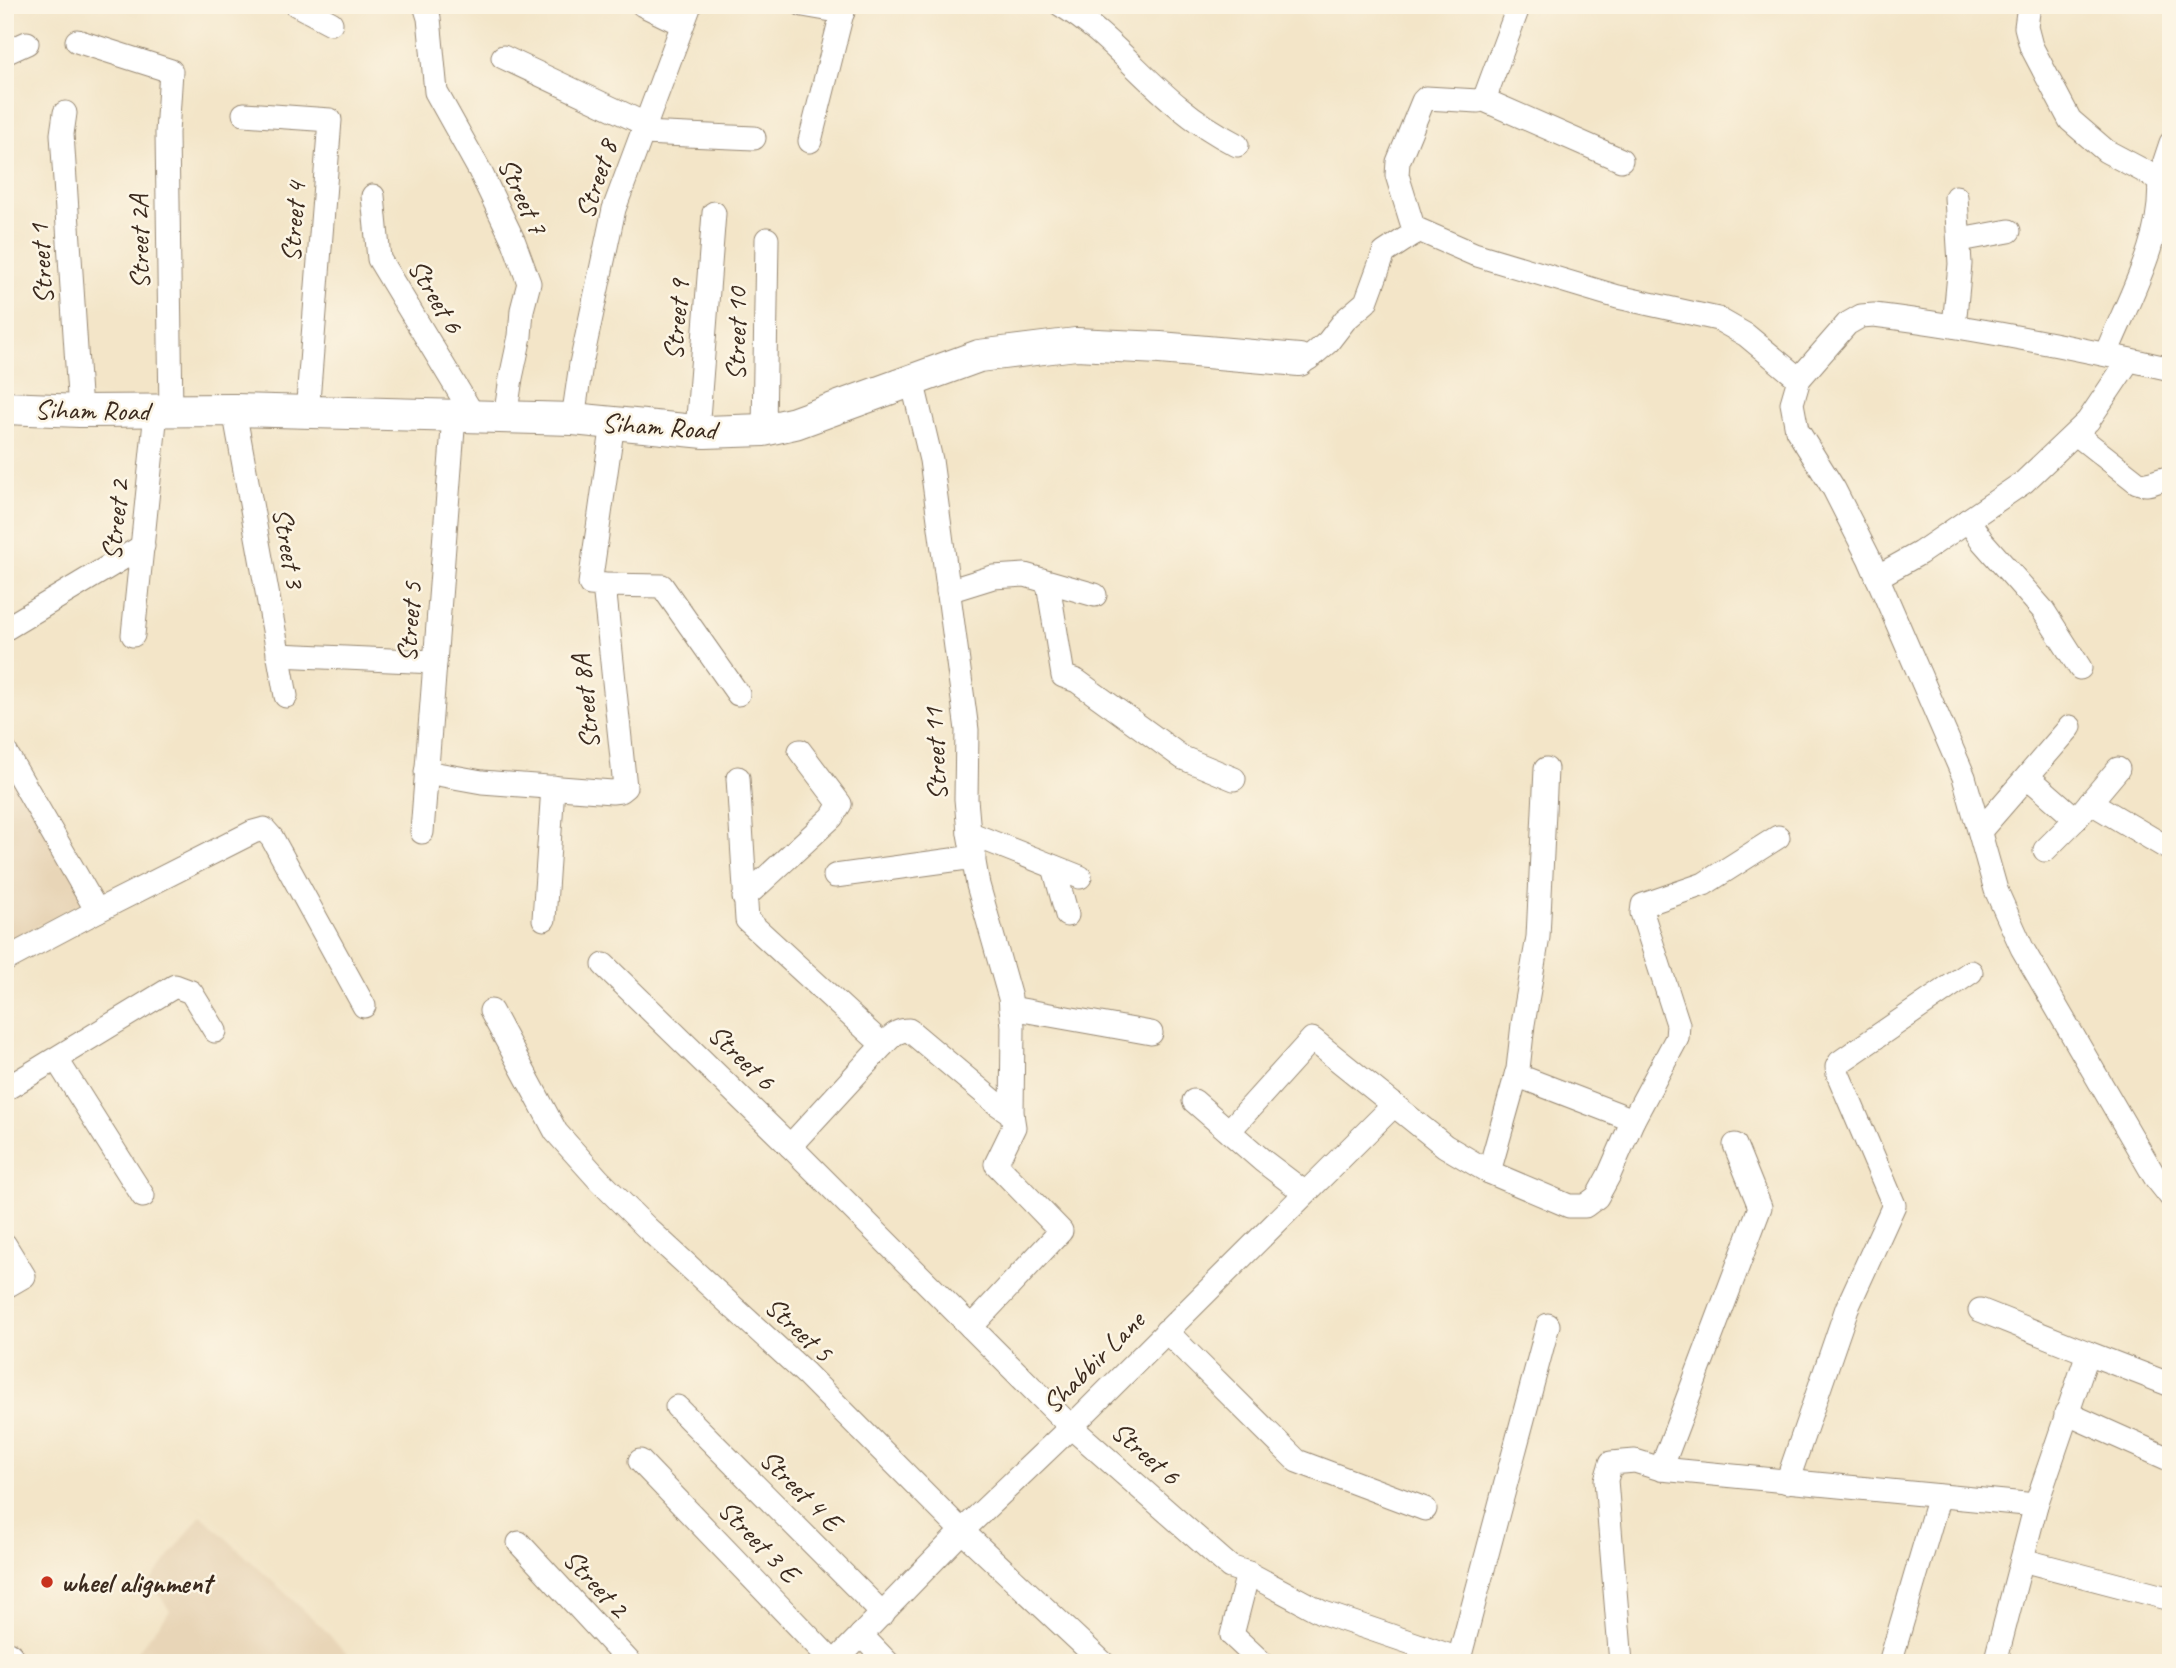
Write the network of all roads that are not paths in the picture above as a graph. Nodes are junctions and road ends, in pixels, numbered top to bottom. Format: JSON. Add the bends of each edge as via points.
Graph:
{"nodes":[{"id":1,"x":297,"y":5,"type":"edge"},
{"id":2,"x":425,"y":5,"type":"edge"},
{"id":3,"x":643,"y":5,"type":"edge"},
{"id":4,"x":803,"y":5,"type":"edge"},
{"id":5,"x":1060,"y":5,"type":"edge"},
{"id":6,"x":1520,"y":5,"type":"edge"},
{"id":7,"x":2029,"y":5,"type":"edge"},
{"id":8,"x":844,"y":9,"type":"edge"},
{"id":9,"x":686,"y":15,"type":"edge"},
{"id":10,"x":331,"y":23,"type":"dead end"},
{"id":11,"x":77,"y":41,"type":"dead end"},
{"id":12,"x":27,"y":43,"type":"dead end"},
{"id":13,"x":5,"y":53,"type":"edge"},
{"id":14,"x":503,"y":57,"type":"dead end"},
{"id":15,"x":1482,"y":99,"type":"junction"},
{"id":16,"x":65,"y":113,"type":"dead end"},
{"id":17,"x":244,"y":114,"type":"dead end"},
{"id":18,"x":645,"y":129,"type":"junction"},
{"id":19,"x":754,"y":138,"type":"dead end"},
{"id":20,"x":810,"y":141,"type":"dead end"},
{"id":21,"x":2171,"y":143,"type":"edge"},
{"id":22,"x":1237,"y":145,"type":"dead end"},
{"id":23,"x":1621,"y":160,"type":"dead end"},
{"id":24,"x":2159,"y":179,"type":"junction"},
{"id":25,"x":373,"y":196,"type":"dead end"},
{"id":26,"x":1956,"y":197,"type":"dead end"},
{"id":27,"x":714,"y":213,"type":"dead end"},
{"id":28,"x":2009,"y":231,"type":"dead end"},
{"id":29,"x":1415,"y":233,"type":"junction"},
{"id":30,"x":767,"y":239,"type":"dead end"},
{"id":31,"x":1960,"y":240,"type":"junction"},
{"id":32,"x":1954,"y":326,"type":"junction"},
{"id":33,"x":2106,"y":354,"type":"junction"},
{"id":34,"x":1299,"y":360,"type":"joint"},
{"id":35,"x":2129,"y":360,"type":"junction"},
{"id":36,"x":2171,"y":369,"type":"edge"},
{"id":37,"x":1798,"y":379,"type":"junction"},
{"id":38,"x":912,"y":380,"type":"junction"},
{"id":39,"x":5,"y":408,"type":"edge"},
{"id":40,"x":234,"y":410,"type":"junction"},
{"id":41,"x":80,"y":411,"type":"junction"},
{"id":42,"x":164,"y":412,"type":"junction"},
{"id":43,"x":307,"y":414,"type":"junction"},
{"id":44,"x":478,"y":417,"type":"junction"},
{"id":45,"x":573,"y":419,"type":"junction"},
{"id":46,"x":612,"y":423,"type":"junction"},
{"id":47,"x":764,"y":430,"type":"junction"},
{"id":48,"x":697,"y":431,"type":"junction"},
{"id":49,"x":2076,"y":434,"type":"junction"},
{"id":50,"x":2171,"y":478,"type":"edge"},
{"id":51,"x":1968,"y":520,"type":"junction"},
{"id":52,"x":142,"y":546,"type":"junction"},
{"id":53,"x":1877,"y":578,"type":"junction"},
{"id":54,"x":1048,"y":583,"type":"junction"},
{"id":55,"x":604,"y":585,"type":"junction"},
{"id":56,"x":948,"y":592,"type":"junction"},
{"id":57,"x":1094,"y":595,"type":"dead end"},
{"id":58,"x":5,"y":629,"type":"edge"},
{"id":59,"x":133,"y":635,"type":"dead end"},
{"id":60,"x":278,"y":655,"type":"junction"},
{"id":61,"x":435,"y":662,"type":"junction"},
{"id":62,"x":2080,"y":668,"type":"dead end"},
{"id":63,"x":737,"y":694,"type":"dead end"},
{"id":64,"x":286,"y":696,"type":"dead end"},
{"id":65,"x":2070,"y":727,"type":"dead end"},
{"id":66,"x":5,"y":751,"type":"edge"},
{"id":67,"x":800,"y":751,"type":"dead end"},
{"id":68,"x":1545,"y":769,"type":"dead end"},
{"id":69,"x":2118,"y":769,"type":"dead end"},
{"id":70,"x":426,"y":772,"type":"junction"},
{"id":71,"x":2028,"y":777,"type":"junction"},
{"id":72,"x":738,"y":778,"type":"dead end"},
{"id":73,"x":1234,"y":779,"type":"dead end"},
{"id":74,"x":553,"y":788,"type":"junction"},
{"id":75,"x":2083,"y":811,"type":"junction"},
{"id":76,"x":1980,"y":831,"type":"junction"},
{"id":77,"x":422,"y":832,"type":"dead end"},
{"id":78,"x":969,"y":834,"type":"junction"},
{"id":79,"x":1778,"y":837,"type":"dead end"},
{"id":80,"x":2045,"y":850,"type":"dead end"},
{"id":81,"x":2171,"y":850,"type":"edge"},
{"id":82,"x":974,"y":857,"type":"junction"},
{"id":83,"x":1054,"y":867,"type":"junction"},
{"id":84,"x":835,"y":876,"type":"dead end"},
{"id":85,"x":1080,"y":877,"type":"dead end"},
{"id":86,"x":744,"y":898,"type":"junction"},
{"id":87,"x":97,"y":911,"type":"junction"},
{"id":88,"x":1067,"y":915,"type":"dead end"},
{"id":89,"x":544,"y":919,"type":"dead end"},
{"id":90,"x":5,"y":960,"type":"edge"},
{"id":91,"x":604,"y":965,"type":"dead end"},
{"id":92,"x":1971,"y":972,"type":"dead end"},
{"id":93,"x":364,"y":1006,"type":"dead end"},
{"id":94,"x":1011,"y":1008,"type":"junction"},
{"id":95,"x":491,"y":1011,"type":"dead end"},
{"id":96,"x":215,"y":1031,"type":"dead end"},
{"id":97,"x":1151,"y":1033,"type":"dead end"},
{"id":98,"x":883,"y":1045,"type":"junction"},
{"id":99,"x":57,"y":1060,"type":"junction"},
{"id":100,"x":1517,"y":1076,"type":"junction"},
{"id":101,"x":5,"y":1087,"type":"edge"},
{"id":102,"x":1194,"y":1101,"type":"dead end"},
{"id":103,"x":1394,"y":1105,"type":"junction"},
{"id":104,"x":1008,"y":1111,"type":"junction"},
{"id":105,"x":1633,"y":1120,"type":"junction"},
{"id":106,"x":1229,"y":1131,"type":"junction"},
{"id":107,"x":1735,"y":1145,"type":"dead end"},
{"id":108,"x":790,"y":1146,"type":"junction"},
{"id":109,"x":1489,"y":1172,"type":"junction"},
{"id":110,"x":1306,"y":1193,"type":"junction"},
{"id":111,"x":143,"y":1196,"type":"dead end"},
{"id":112,"x":2171,"y":1197,"type":"edge"},
{"id":113,"x":5,"y":1245,"type":"edge"},
{"id":114,"x":5,"y":1287,"type":"edge"},
{"id":115,"x":1980,"y":1310,"type":"dead end"},
{"id":116,"x":1548,"y":1325,"type":"dead end"},
{"id":117,"x":971,"y":1327,"type":"junction"},
{"id":118,"x":1166,"y":1331,"type":"junction"},
{"id":119,"x":2088,"y":1353,"type":"junction"},
{"id":120,"x":2171,"y":1385,"type":"edge"},
{"id":121,"x":677,"y":1408,"type":"dead end"},
{"id":122,"x":2066,"y":1413,"type":"junction"},
{"id":123,"x":1072,"y":1427,"type":"junction"},
{"id":124,"x":2171,"y":1460,"type":"edge"},
{"id":125,"x":640,"y":1461,"type":"dead end"},
{"id":126,"x":1661,"y":1469,"type":"junction"},
{"id":127,"x":1787,"y":1482,"type":"junction"},
{"id":128,"x":1939,"y":1496,"type":"junction"},
{"id":129,"x":2036,"y":1505,"type":"junction"},
{"id":130,"x":1425,"y":1509,"type":"dead end"},
{"id":131,"x":962,"y":1531,"type":"junction"},
{"id":132,"x":519,"y":1543,"type":"dead end"},
{"id":133,"x":2022,"y":1559,"type":"junction"},
{"id":134,"x":1248,"y":1573,"type":"junction"},
{"id":135,"x":2171,"y":1599,"type":"edge"},
{"id":136,"x":883,"y":1614,"type":"junction"},
{"id":137,"x":861,"y":1635,"type":"junction"},
{"id":138,"x":2001,"y":1661,"type":"edge"},
{"id":139,"x":630,"y":1663,"type":"edge"},
{"id":140,"x":834,"y":1663,"type":"edge"},
{"id":141,"x":888,"y":1663,"type":"edge"},
{"id":142,"x":1103,"y":1663,"type":"edge"},
{"id":143,"x":1262,"y":1663,"type":"edge"},
{"id":144,"x":1621,"y":1663,"type":"edge"},
{"id":145,"x":1890,"y":1663,"type":"edge"}],
"edges":[{"from":1,"to":10,"type":"street"},
{"from":2,"to":44,"type":"street","name":"Street 7","via":[[436,92],[509,230],[529,283],[511,378]]},
{"from":3,"to":9,"type":"street"},
{"from":4,"to":8,"type":"street"},
{"from":5,"to":22,"type":"street","via":[[1102,36],[1177,106]]},
{"from":6,"to":15,"type":"street"},
{"from":7,"to":24,"type":"street","via":[[2026,27],[2031,46],[2070,120],[2106,151]]},
{"from":8,"to":20,"type":"street"},
{"from":9,"to":18,"type":"street","name":"Street 8"},
{"from":11,"to":42,"type":"street","name":"Street 2A","via":[[171,71]]},
{"from":12,"to":13,"type":"street"},
{"from":14,"to":18,"type":"street"},
{"from":15,"to":23,"type":"street"},
{"from":15,"to":29,"type":"street","via":[[1423,101],[1397,175]]},
{"from":16,"to":41,"type":"street","name":"Street 1","via":[[62,134]]},
{"from":17,"to":43,"type":"street","name":"Street 4","via":[[330,120]]},
{"from":18,"to":19,"type":"street"},
{"from":18,"to":45,"type":"street","name":"Street 8","via":[[614,209]]},
{"from":21,"to":24,"type":"street"},
{"from":24,"to":33,"type":"street","via":[[2161,200],[2153,239]]},
{"from":25,"to":44,"type":"street","name":"Street 6","via":[[379,259]]},
{"from":26,"to":31,"type":"street"},
{"from":27,"to":48,"type":"street","name":"Street 9"},
{"from":28,"to":31,"type":"street"},
{"from":29,"to":34,"type":"street","via":[[1384,253],[1366,302],[1328,342],[1308,359]]},
{"from":29,"to":37,"type":"street","via":[[1419,230],[1474,254],[1618,297],[1718,319],[1746,335]]},
{"from":30,"to":47,"type":"street","name":"Street 10"},
{"from":31,"to":32,"type":"street"},
{"from":32,"to":33,"type":"street"},
{"from":32,"to":37,"type":"street","via":[[1861,316],[1847,324]]},
{"from":33,"to":35,"type":"street"},
{"from":34,"to":38,"type":"street","name":"Siham Road","via":[[1076,344],[979,356]]},
{"from":35,"to":36,"type":"street"},
{"from":35,"to":49,"type":"street"},
{"from":37,"to":53,"type":"street","via":[[1792,403],[1797,430],[1834,489]]},
{"from":38,"to":47,"type":"street","name":"Siham Road","via":[[795,424]]},
{"from":38,"to":56,"type":"street","name":"Street 11","via":[[931,460]]},
{"from":39,"to":41,"type":"street","name":"Siham Road"},
{"from":40,"to":42,"type":"street","name":"Siham Road"},
{"from":40,"to":43,"type":"street","name":"Siham Road"},
{"from":40,"to":60,"type":"street","name":"Street 3"},
{"from":41,"to":42,"type":"street","name":"Siham Road"},
{"from":42,"to":52,"type":"street","name":"Street 2"},
{"from":43,"to":44,"type":"street","name":"Siham Road"},
{"from":44,"to":45,"type":"street","name":"Siham Road"},
{"from":44,"to":61,"type":"street","name":"Street 5"},
{"from":45,"to":46,"type":"street","name":"Siham Road"},
{"from":46,"to":48,"type":"street","name":"Siham Road"},
{"from":46,"to":55,"type":"street","name":"Street 8A","via":[[590,584]]},
{"from":47,"to":48,"type":"street","name":"Siham Road"},
{"from":49,"to":50,"type":"street","via":[[2137,482],[2145,485]]},
{"from":49,"to":51,"type":"street","via":[[2024,482]]},
{"from":51,"to":53,"type":"street"},
{"from":51,"to":62,"type":"street","via":[[2043,610]]},
{"from":52,"to":58,"type":"street"},
{"from":52,"to":59,"type":"street","name":"Street 2"},
{"from":53,"to":76,"type":"street","via":[[1964,777]]},
{"from":54,"to":56,"type":"street","via":[[1010,575]]},
{"from":54,"to":57,"type":"street"},
{"from":54,"to":73,"type":"street","via":[[1063,676],[1077,681],[1183,758]]},
{"from":55,"to":63,"type":"street","via":[[662,586]]},
{"from":55,"to":74,"type":"street","name":"Street 8A","via":[[625,787],[612,792]]},
{"from":56,"to":78,"type":"street","name":"Street 11","via":[[967,730]]},
{"from":60,"to":61,"type":"street"},
{"from":60,"to":64,"type":"street","name":"Street 3"},
{"from":61,"to":70,"type":"street","name":"Street 5"},
{"from":65,"to":71,"type":"street"},
{"from":66,"to":87,"type":"street"},
{"from":67,"to":86,"type":"street","via":[[840,804],[832,817]]},
{"from":68,"to":100,"type":"street","via":[[1538,937]]},
{"from":69,"to":75,"type":"street"},
{"from":70,"to":74,"type":"street","name":"Street 8A"},
{"from":70,"to":77,"type":"street","name":"Street 5"},
{"from":71,"to":75,"type":"street"},
{"from":71,"to":76,"type":"street"},
{"from":72,"to":86,"type":"street"},
{"from":74,"to":89,"type":"street"},
{"from":75,"to":80,"type":"street"},
{"from":75,"to":81,"type":"street"},
{"from":76,"to":112,"type":"street","via":[[1996,890],[2022,947],[2155,1177]]},
{"from":78,"to":82,"type":"street","name":"Street 11"},
{"from":78,"to":83,"type":"street"},
{"from":79,"to":105,"type":"street","via":[[1704,884],[1643,905],[1678,1024],[1677,1038]]},
{"from":82,"to":84,"type":"street"},
{"from":82,"to":94,"type":"street","name":"Street 11"},
{"from":83,"to":85,"type":"street"},
{"from":83,"to":88,"type":"street"},
{"from":86,"to":98,"type":"street","via":[[747,920]]},
{"from":87,"to":90,"type":"street"},
{"from":87,"to":93,"type":"street","via":[[264,829]]},
{"from":91,"to":108,"type":"street","name":"Street 6"},
{"from":92,"to":127,"type":"street","via":[[1837,1067],[1894,1205],[1847,1308]]},
{"from":94,"to":97,"type":"street"},
{"from":94,"to":104,"type":"street","name":"Street 11"},
{"from":95,"to":131,"type":"street","name":"Street 5","via":[[556,1132],[591,1171],[806,1374]]},
{"from":96,"to":99,"type":"street","via":[[191,992],[175,986]]},
{"from":98,"to":104,"type":"street","via":[[896,1032],[909,1030]]},
{"from":98,"to":108,"type":"street"},
{"from":99,"to":101,"type":"street"},
{"from":99,"to":111,"type":"street"},
{"from":100,"to":105,"type":"street"},
{"from":100,"to":109,"type":"street"},
{"from":102,"to":106,"type":"street"},
{"from":103,"to":106,"type":"street","via":[[1312,1039]]},
{"from":103,"to":109,"type":"street","via":[[1445,1146]]},
{"from":103,"to":110,"type":"street","name":"Shabbir Lane"},
{"from":104,"to":117,"type":"street","name":"Street 11","via":[[1014,1127],[996,1164],[1061,1231]]},
{"from":105,"to":109,"type":"street","via":[[1597,1197],[1585,1206],[1569,1206]]},
{"from":106,"to":110,"type":"street"},
{"from":107,"to":126,"type":"street","via":[[1760,1208]]},
{"from":108,"to":117,"type":"street","name":"Street 6"},
{"from":110,"to":118,"type":"street","name":"Shabbir Lane"},
{"from":113,"to":114,"type":"street","via":[[24,1276]]},
{"from":115,"to":119,"type":"street"},
{"from":116,"to":134,"type":"street","name":"Street 6","via":[[1459,1658],[1321,1612]]},
{"from":117,"to":123,"type":"street","name":"Street 6"},
{"from":118,"to":123,"type":"street","name":"Shabbir Lane"},
{"from":118,"to":130,"type":"street","via":[[1297,1461]]},
{"from":119,"to":120,"type":"street"},
{"from":119,"to":122,"type":"street"},
{"from":121,"to":136,"type":"street","name":"Street 4 E"},
{"from":122,"to":124,"type":"street"},
{"from":122,"to":129,"type":"street"},
{"from":123,"to":131,"type":"street","name":"Shabbir Lane"},
{"from":123,"to":134,"type":"street","name":"Street 6","via":[[1230,1567]]},
{"from":125,"to":140,"type":"street","name":"Street 3 E"},
{"from":126,"to":127,"type":"street"},
{"from":126,"to":144,"type":"street","via":[[1619,1461],[1611,1463],[1606,1480]]},
{"from":127,"to":128,"type":"street"},
{"from":128,"to":129,"type":"street"},
{"from":128,"to":145,"type":"street"},
{"from":129,"to":133,"type":"street"},
{"from":131,"to":136,"type":"street","name":"Shabbir Lane"},
{"from":131,"to":142,"type":"street","name":"Street 5"},
{"from":132,"to":139,"type":"street","name":"Street 2"},
{"from":133,"to":135,"type":"street"},
{"from":133,"to":138,"type":"street"},
{"from":134,"to":143,"type":"street","via":[[1232,1635]]},
{"from":136,"to":137,"type":"street","name":"Shabbir Lane"},
{"from":137,"to":140,"type":"street","name":"Shabbir Lane"},
{"from":137,"to":141,"type":"street"}]}
